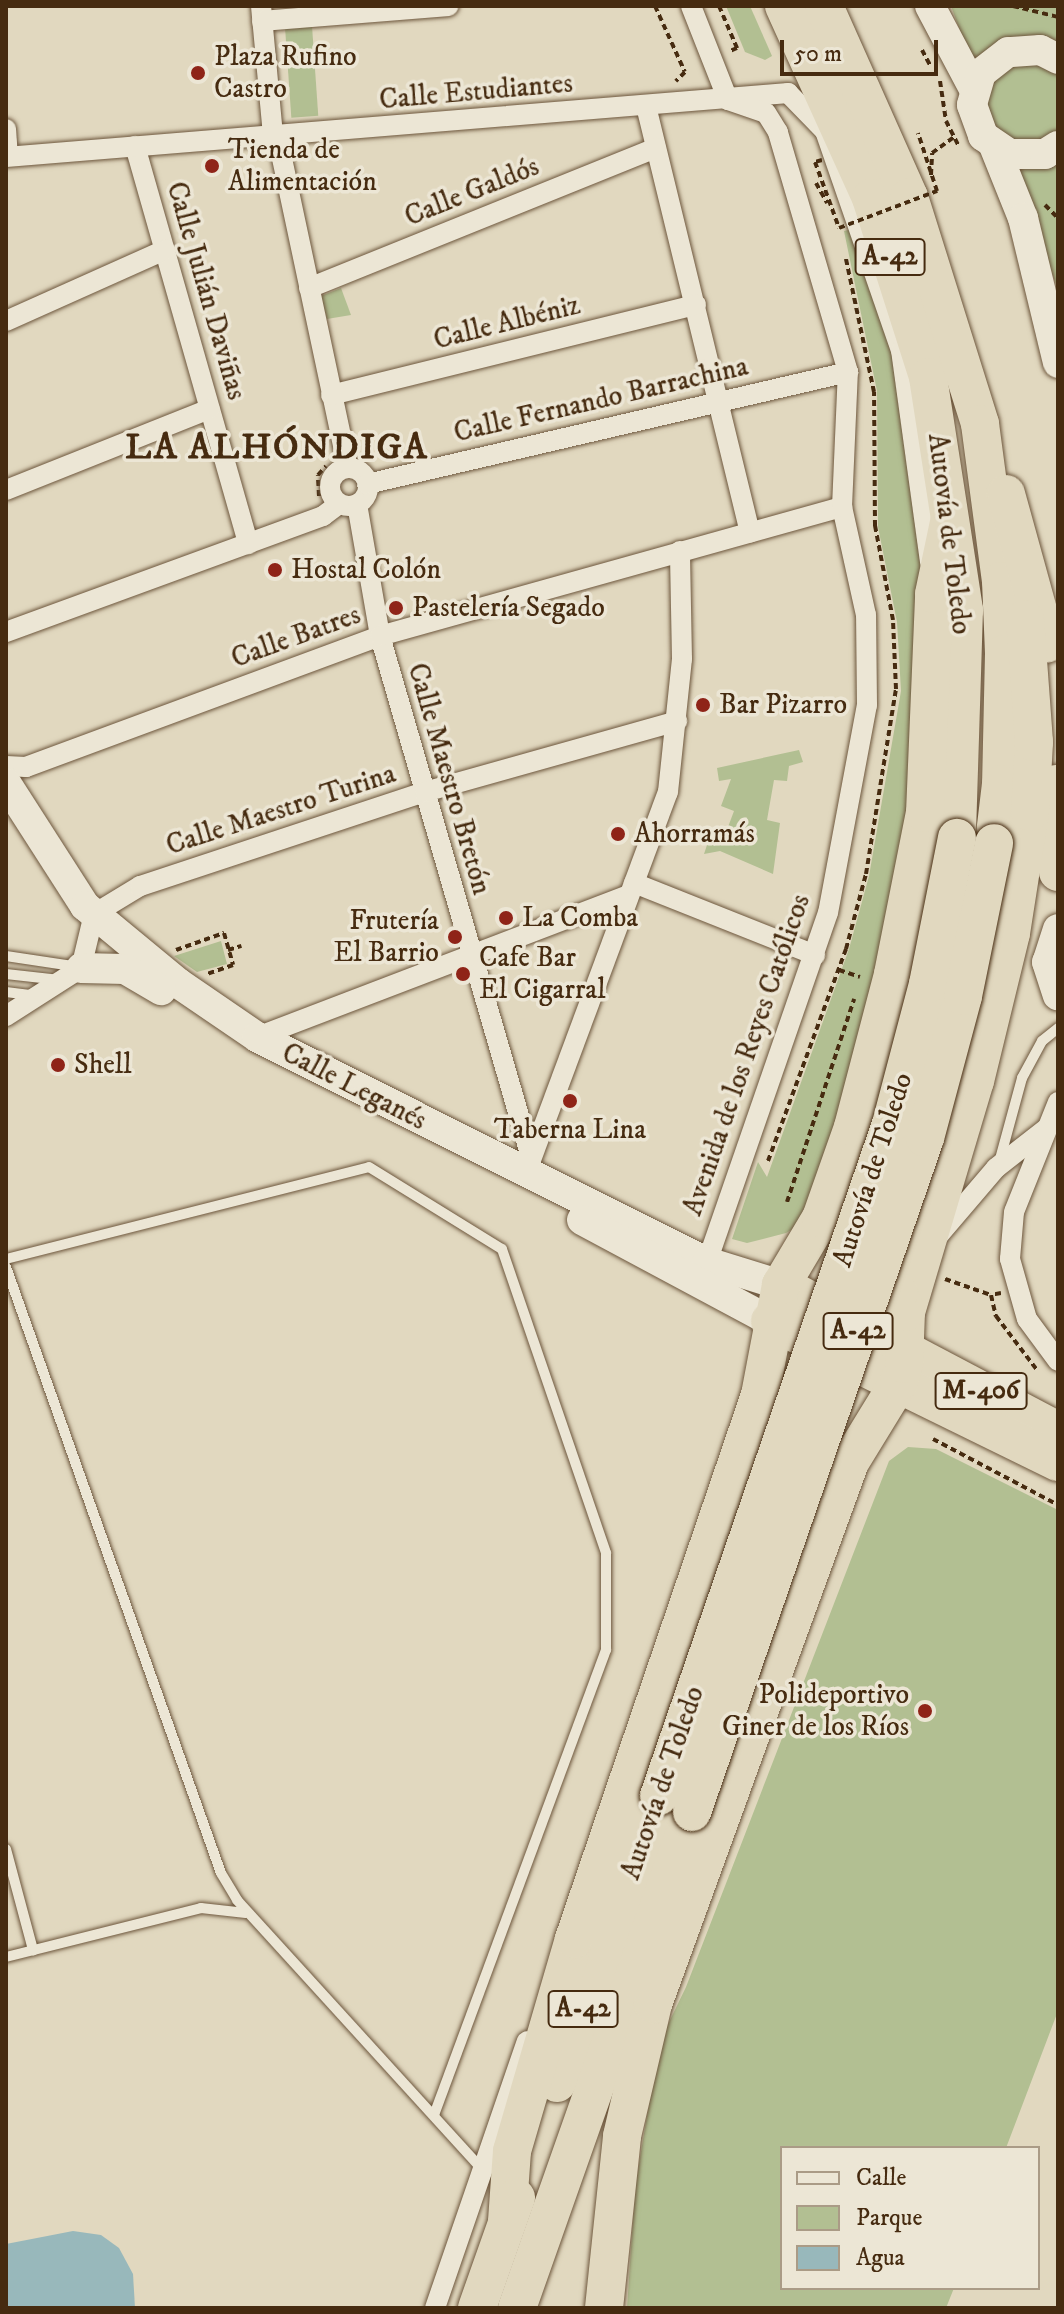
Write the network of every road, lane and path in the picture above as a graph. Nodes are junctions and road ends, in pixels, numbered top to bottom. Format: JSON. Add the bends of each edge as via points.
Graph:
{"nodes":[{"id":1,"x":448,"y":6,"type":"edge"},
{"id":2,"x":655,"y":6,"type":"edge"},
{"id":3,"x":691,"y":6,"type":"edge"},
{"id":4,"x":719,"y":6,"type":"edge"},
{"id":5,"x":784,"y":6,"type":"edge"},
{"id":6,"x":824,"y":6,"type":"edge"},
{"id":7,"x":1013,"y":6,"type":"edge"},
{"id":8,"x":369,"y":9,"type":"edge"},
{"id":9,"x":262,"y":14,"type":"edge"},
{"id":10,"x":935,"y":15,"type":"edge"},
{"id":11,"x":1058,"y":17,"type":"edge"},
{"id":12,"x":1008,"y":52,"type":"junction"},
{"id":13,"x":715,"y":57,"type":"junction"},
{"id":14,"x":1058,"y":59,"type":"edge"},
{"id":15,"x":974,"y":89,"type":"junction"},
{"id":16,"x":728,"y":100,"type":"junction"},
{"id":17,"x":672,"y":104,"type":"junction"},
{"id":18,"x":646,"y":106,"type":"junction"},
{"id":19,"x":975,"y":122,"type":"junction"},
{"id":20,"x":6,"y":129,"type":"edge"},
{"id":21,"x":918,"y":133,"type":"dead end"},
{"id":22,"x":273,"y":136,"type":"junction"},
{"id":23,"x":135,"y":146,"type":"junction"},
{"id":24,"x":994,"y":146,"type":"junction"},
{"id":25,"x":656,"y":148,"type":"junction"},
{"id":26,"x":1051,"y":150,"type":"edge"},
{"id":27,"x":7,"y":156,"type":"edge"},
{"id":28,"x":822,"y":160,"type":"dead end"},
{"id":29,"x":934,"y":173,"type":"dead end"},
{"id":30,"x":1023,"y":218,"type":"junction"},
{"id":31,"x":165,"y":250,"type":"junction"},
{"id":32,"x":309,"y":288,"type":"junction"},
{"id":33,"x":696,"y":305,"type":"junction"},
{"id":34,"x":6,"y":321,"type":"edge"},
{"id":35,"x":1058,"y":363,"type":"edge"},
{"id":36,"x":848,"y":372,"type":"junction"},
{"id":37,"x":331,"y":395,"type":"junction"},
{"id":38,"x":717,"y":400,"type":"junction"},
{"id":39,"x":210,"y":409,"type":"junction"},
{"id":40,"x":980,"y":424,"type":"junction"},
{"id":41,"x":348,"y":468,"type":"junction"},
{"id":42,"x":367,"y":484,"type":"junction"},
{"id":43,"x":6,"y":490,"type":"edge"},
{"id":44,"x":348,"y":504,"type":"junction"},
{"id":45,"x":842,"y":507,"type":"junction"},
{"id":46,"x":949,"y":522,"type":"junction"},
{"id":47,"x":1017,"y":525,"type":"junction"},
{"id":48,"x":750,"y":532,"type":"junction"},
{"id":49,"x":248,"y":544,"type":"junction"},
{"id":50,"x":680,"y":551,"type":"junction"},
{"id":51,"x":934,"y":594,"type":"junction"},
{"id":52,"x":6,"y":632,"type":"edge"},
{"id":53,"x":380,"y":636,"type":"junction"},
{"id":54,"x":677,"y":721,"type":"junction"},
{"id":55,"x":6,"y":766,"type":"edge"},
{"id":56,"x":6,"y":783,"type":"edge"},
{"id":57,"x":425,"y":792,"type":"junction"},
{"id":58,"x":976,"y":840,"type":"junction"},
{"id":59,"x":1058,"y":872,"type":"edge"},
{"id":60,"x":631,"y":889,"type":"junction"},
{"id":61,"x":94,"y":914,"type":"junction"},
{"id":62,"x":1058,"y":929,"type":"edge"},
{"id":63,"x":241,"y":946,"type":"dead end"},
{"id":64,"x":228,"y":950,"type":"junction"},
{"id":65,"x":469,"y":953,"type":"junction"},
{"id":66,"x":169,"y":955,"type":"dead end"},
{"id":67,"x":815,"y":955,"type":"junction"},
{"id":68,"x":6,"y":956,"type":"edge"},
{"id":69,"x":863,"y":963,"type":"dead end"},
{"id":70,"x":839,"y":970,"type":"dead end"},
{"id":71,"x":6,"y":974,"type":"edge"},
{"id":72,"x":71,"y":974,"type":"junction"},
{"id":73,"x":860,"y":977,"type":"junction"},
{"id":74,"x":197,"y":978,"type":"dead end"},
{"id":75,"x":6,"y":992,"type":"edge"},
{"id":76,"x":39,"y":995,"type":"junction"},
{"id":77,"x":1058,"y":995,"type":"edge"},
{"id":78,"x":6,"y":1016,"type":"edge"},
{"id":79,"x":1058,"y":1028,"type":"edge"},
{"id":80,"x":257,"y":1037,"type":"junction"},
{"id":81,"x":1058,"y":1102,"type":"edge"},
{"id":82,"x":1047,"y":1129,"type":"junction"},
{"id":83,"x":996,"y":1168,"type":"junction"},
{"id":84,"x":538,"y":1169,"type":"junction"},
{"id":85,"x":787,"y":1202,"type":"dead end"},
{"id":86,"x":803,"y":1255,"type":"junction"},
{"id":87,"x":6,"y":1259,"type":"edge"},
{"id":88,"x":707,"y":1262,"type":"junction"},
{"id":89,"x":929,"y":1262,"type":"junction"},
{"id":90,"x":6,"y":1267,"type":"edge"},
{"id":91,"x":991,"y":1295,"type":"dead end"},
{"id":92,"x":775,"y":1303,"type":"junction"},
{"id":93,"x":899,"y":1360,"type":"junction"},
{"id":94,"x":1058,"y":1361,"type":"edge"},
{"id":95,"x":768,"y":1363,"type":"junction"},
{"id":96,"x":1058,"y":1431,"type":"edge"},
{"id":97,"x":933,"y":1439,"type":"dead end"},
{"id":98,"x":1058,"y":1462,"type":"edge"},
{"id":99,"x":1058,"y":1505,"type":"edge"},
{"id":100,"x":676,"y":1804,"type":"junction"},
{"id":101,"x":6,"y":1849,"type":"edge"},
{"id":102,"x":251,"y":1916,"type":"junction"},
{"id":103,"x":574,"y":1939,"type":"junction"},
{"id":104,"x":33,"y":1950,"type":"junction"},
{"id":105,"x":6,"y":1957,"type":"edge"},
{"id":106,"x":434,"y":2114,"type":"junction"},
{"id":107,"x":480,"y":2167,"type":"junction"},
{"id":108,"x":507,"y":2221,"type":"junction"},
{"id":109,"x":435,"y":2308,"type":"edge"},
{"id":110,"x":477,"y":2308,"type":"edge"},
{"id":111,"x":517,"y":2308,"type":"edge"},
{"id":112,"x":604,"y":2308,"type":"edge"}],
"edges":[{"from":1,"to":8,"type":"street"},
{"from":2,"to":17,"type":"path","via":[[685,72],[673,83]]},
{"from":3,"to":13,"type":"street"},
{"from":4,"to":13,"type":"path","via":[[737,48]]},
{"from":5,"to":46,"type":"highway","name":"Autovía de Toledo","number":"A-42","via":[[871,198],[928,377]]},
{"from":6,"to":40,"type":"highway","name":"Autovía de Toledo","number":"A-42","via":[[909,197]]},
{"from":7,"to":11,"type":"path"},
{"from":8,"to":9,"type":"street"},
{"from":9,"to":22,"type":"street"},
{"from":10,"to":12,"type":"street","via":[[971,49]]},
{"from":10,"to":15,"type":"street"},
{"from":12,"to":14,"type":"street","via":[[1040,50]]},
{"from":12,"to":15,"type":"street","via":[[981,73]]},
{"from":13,"to":16,"type":"street"},
{"from":15,"to":19,"type":"street"},
{"from":16,"to":17,"type":"street","name":"Calle Estudiantes"},
{"from":16,"to":36,"type":"street","name":"Avenida de los Reyes Católicos","via":[[766,113],[778,132]]},
{"from":16,"to":51,"type":"street","name":"Calle Estudiantes","via":[[759,92],[788,93],[825,131],[901,350]]},
{"from":17,"to":18,"type":"street","name":"Calle Estudiantes"},
{"from":18,"to":22,"type":"street","name":"Calle Estudiantes"},
{"from":18,"to":25,"type":"street"},
{"from":19,"to":24,"type":"street"},
{"from":19,"to":29,"type":"path","via":[[932,153]]},
{"from":20,"to":27,"type":"street"},
{"from":21,"to":28,"type":"path","bridge":true,"via":[[937,191],[839,228],[815,162]]},
{"from":22,"to":23,"type":"street","name":"Calle Estudiantes"},
{"from":22,"to":32,"type":"street"},
{"from":23,"to":27,"type":"street","name":"Calle Estudiantes"},
{"from":23,"to":31,"type":"street","name":"Calle Julián Daviñas"},
{"from":24,"to":26,"type":"street","via":[[1019,156]]},
{"from":24,"to":30,"type":"street"},
{"from":25,"to":32,"type":"street","name":"Calle Galdós"},
{"from":25,"to":33,"type":"street"},
{"from":26,"to":30,"type":"street","via":[[1030,175]]},
{"from":30,"to":35,"type":"street"},
{"from":31,"to":34,"type":"street"},
{"from":31,"to":39,"type":"street","name":"Calle Julián Daviñas"},
{"from":32,"to":37,"type":"street"},
{"from":33,"to":37,"type":"street","name":"Calle Albéniz"},
{"from":33,"to":38,"type":"street"},
{"from":36,"to":38,"type":"street","name":"Calle Fernando Barrachina"},
{"from":36,"to":45,"type":"street","name":"Avenida de los Reyes Católicos"},
{"from":37,"to":41,"type":"street"},
{"from":38,"to":42,"type":"street","name":"Calle Fernando Barrachina"},
{"from":38,"to":48,"type":"street"},
{"from":39,"to":43,"type":"street"},
{"from":39,"to":49,"type":"street","name":"Calle Julián Daviñas"},
{"from":40,"to":47,"type":"highway"},
{"from":40,"to":58,"type":"highway","name":"Autovía de Toledo","number":"A-42","via":[[1001,581],[1004,654],[1001,784]]},
{"from":41,"to":42,"type":"street","via":[[358,470]]},
{"from":41,"to":44,"type":"street","via":[[336,473],[329,486]]},
{"from":42,"to":44,"type":"street","via":[[365,497]]},
{"from":44,"to":49,"type":"street"},
{"from":44,"to":53,"type":"street","name":"Calle Maestro Bretón"},
{"from":45,"to":48,"type":"street","name":"Calle Batres"},
{"from":45,"to":67,"type":"street","name":"Avenida de los Reyes Católicos","via":[[866,615],[867,705],[828,913]]},
{"from":46,"to":51,"type":"highway"},
{"from":46,"to":58,"type":"highway","name":"Autovía de Toledo","number":"A-42","via":[[964,610]]},
{"from":47,"to":59,"type":"highway","via":[[1048,649],[1057,732]]},
{"from":47,"to":89,"type":"highway","via":[[1032,684],[1030,812],[994,1010]]},
{"from":48,"to":50,"type":"street","name":"Calle Batres"},
{"from":49,"to":52,"type":"street"},
{"from":50,"to":53,"type":"street","name":"Calle Batres"},
{"from":50,"to":54,"type":"street"},
{"from":51,"to":86,"type":"highway","via":[[925,813],[893,974],[853,1127]]},
{"from":53,"to":55,"type":"street","name":"Calle Batres","via":[[26,767]]},
{"from":53,"to":57,"type":"street","name":"Calle Maestro Bretón"},
{"from":54,"to":57,"type":"street","name":"Calle Maestro Turina"},
{"from":54,"to":60,"type":"street","via":[[668,792]]},
{"from":56,"to":61,"type":"street","name":"Calle Leganés"},
{"from":57,"to":61,"type":"street","name":"Calle Maestro Turina","via":[[140,886]]},
{"from":57,"to":65,"type":"street","name":"Calle Maestro Bretón"},
{"from":58,"to":100,"type":"highway","name":"Autovía de Toledo","number":"A-42","bridge":true,"via":[[963,996],[925,1138]]},
{"from":60,"to":65,"type":"street"},
{"from":60,"to":67,"type":"street"},
{"from":60,"to":84,"type":"street"},
{"from":61,"to":72,"type":"street"},
{"from":61,"to":80,"type":"street","name":"Calle Leganés","via":[[178,983]]},
{"from":62,"to":77,"type":"street","via":[[1047,962]]},
{"from":63,"to":64,"type":"path"},
{"from":64,"to":66,"type":"path","via":[[224,933]]},
{"from":64,"to":74,"type":"path","via":[[233,965]]},
{"from":65,"to":80,"type":"street"},
{"from":65,"to":84,"type":"street","name":"Calle Maestro Bretón"},
{"from":67,"to":88,"type":"street","name":"Avenida de los Reyes Católicos"},
{"from":68,"to":72,"type":"lane"},
{"from":69,"to":73,"type":"path"},
{"from":70,"to":73,"type":"path"},
{"from":71,"to":72,"type":"lane"},
{"from":72,"to":76,"type":"street"},
{"from":72,"to":92,"type":"street","name":"Calle Leganés","via":[[135,974],[266,1059]]},
{"from":73,"to":85,"type":"path"},
{"from":75,"to":76,"type":"lane"},
{"from":76,"to":78,"type":"street"},
{"from":79,"to":83,"type":"lane","via":[[1042,1041],[1022,1078],[1009,1113],[1009,1140]]},
{"from":80,"to":84,"type":"street","name":"Calle Leganés"},
{"from":81,"to":82,"type":"street"},
{"from":82,"to":83,"type":"street"},
{"from":82,"to":94,"type":"street","via":[[1014,1212],[1010,1259],[1027,1319]]},
{"from":83,"to":89,"type":"street"},
{"from":84,"to":88,"type":"street","name":"Calle Leganés"},
{"from":86,"to":92,"type":"highway"},
{"from":86,"to":93,"type":"highway","name":"Calle Leganés","via":[[825,1252],[864,1263],[899,1293]]},
{"from":87,"to":106,"type":"lane","via":[[369,1167],[502,1249],[606,1553],[606,1650]]},
{"from":88,"to":92,"type":"street","name":"Calle Leganés","via":[[739,1276]]},
{"from":89,"to":91,"type":"path"},
{"from":89,"to":93,"type":"highway"},
{"from":90,"to":102,"type":"lane","via":[[221,1873]]},
{"from":92,"to":93,"type":"highway","name":"Calle Leganés","number":"M-406"},
{"from":92,"to":95,"type":"highway"},
{"from":93,"to":95,"type":"highway","via":[[854,1410],[823,1406],[788,1387]]},
{"from":93,"to":96,"type":"highway","name":"Calle Leganés","number":"M-406","via":[[943,1373]]},
{"from":93,"to":98,"type":"highway","name":"Calle Leganés","number":"M-406"},
{"from":93,"to":112,"type":"highway","via":[[829,1515],[653,2004],[622,2136]]},
{"from":95,"to":103,"type":"highway"},
{"from":97,"to":99,"type":"path"},
{"from":100,"to":108,"type":"highway","name":"Autovía de Toledo","number":"A-42"},
{"from":100,"to":111,"type":"highway","name":"Autovía de Toledo","number":"A-42"},
{"from":101,"to":104,"type":"lane"},
{"from":102,"to":104,"type":"lane","via":[[235,1908],[201,1908]]},
{"from":102,"to":106,"type":"lane"},
{"from":103,"to":107,"type":"street","via":[[526,2042]]},
{"from":103,"to":108,"type":"highway","via":[[512,2151]]},
{"from":104,"to":105,"type":"lane"},
{"from":106,"to":107,"type":"lane"},
{"from":107,"to":109,"type":"street"},
{"from":108,"to":110,"type":"highway","name":"Autovía de Toledo","number":"A-42"}]}
